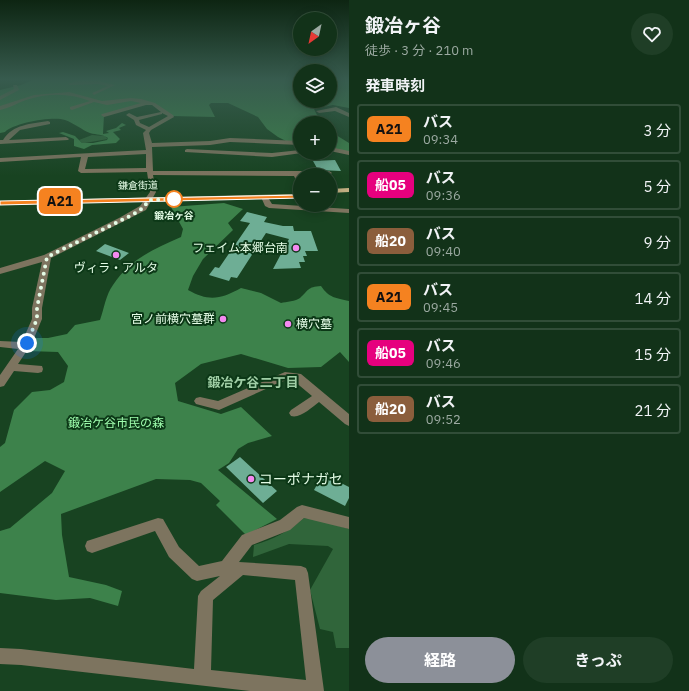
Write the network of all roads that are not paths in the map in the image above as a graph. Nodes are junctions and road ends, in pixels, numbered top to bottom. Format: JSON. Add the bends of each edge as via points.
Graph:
{"nodes":[{"id":1,"x":117,"y":111,"type":"edge"},
{"id":2,"x":164,"y":111,"type":"edge"},
{"id":3,"x":160,"y":113,"type":"dead end"},
{"id":4,"x":104,"y":115,"type":"dead end"},
{"id":5,"x":129,"y":115,"type":"dead end"},
{"id":6,"x":136,"y":119,"type":"junction"},
{"id":7,"x":48,"y":124,"type":"dead end"},
{"id":8,"x":149,"y":130,"type":"junction"},
{"id":9,"x":66,"y":139,"type":"dead end"},
{"id":10,"x":3,"y":142,"type":"edge"},
{"id":11,"x":293,"y":143,"type":"edge"},
{"id":12,"x":149,"y":148,"type":"junction"},
{"id":13,"x":337,"y":150,"type":"edge"},
{"id":14,"x":187,"y":151,"type":"dead end"},
{"id":15,"x":293,"y":153,"type":"edge"},
{"id":16,"x":349,"y":153,"type":"edge"},
{"id":17,"x":85,"y":154,"type":"junction"},
{"id":18,"x":0,"y":160,"type":"edge"},
{"id":19,"x":150,"y":171,"type":"junction"},
{"id":20,"x":293,"y":174,"type":"edge"},
{"id":21,"x":349,"y":190,"type":"edge"},
{"id":22,"x":337,"y":191,"type":"edge"},
{"id":23,"x":293,"y":192,"type":"edge"},
{"id":24,"x":293,"y":196,"type":"edge"},
{"id":25,"x":337,"y":196,"type":"edge"},
{"id":26,"x":349,"y":196,"type":"edge"},
{"id":27,"x":0,"y":197,"type":"edge"},
{"id":28,"x":150,"y":197,"type":"junction"},
{"id":29,"x":265,"y":197,"type":"junction"},
{"id":30,"x":0,"y":203,"type":"edge"},
{"id":31,"x":349,"y":211,"type":"edge"},
{"id":32,"x":47,"y":257,"type":"junction"},
{"id":33,"x":0,"y":271,"type":"edge"},
{"id":34,"x":0,"y":344,"type":"edge"},
{"id":35,"x":24,"y":346,"type":"junction"},
{"id":36,"x":10,"y":367,"type":"junction"},
{"id":37,"x":38,"y":369,"type":"dead end"},
{"id":38,"x":0,"y":383,"type":"edge"},
{"id":39,"x":320,"y":396,"type":"junction"},
{"id":40,"x":200,"y":400,"type":"dead end"},
{"id":41,"x":295,"y":413,"type":"dead end"},
{"id":42,"x":349,"y":421,"type":"edge"},
{"id":43,"x":349,"y":523,"type":"edge"},
{"id":44,"x":92,"y":546,"type":"dead end"},
{"id":45,"x":0,"y":656,"type":"edge"},
{"id":46,"x":202,"y":678,"type":"junction"}],
"edges":[{"from":1,"to":4,"type":"street"},
{"from":2,"to":8,"type":"street","via":[[172,116]]},
{"from":3,"to":6,"type":"street"},
{"from":5,"to":6,"type":"street"},
{"from":6,"to":8,"type":"street","via":[[138,124]]},
{"from":7,"to":10,"type":"street","via":[[18,128],[11,131]]},
{"from":8,"to":12,"type":"street","via":[[146,133]]},
{"from":9,"to":10,"type":"street","via":[[58,143]]},
{"from":11,"to":12,"type":"street","via":[[230,140]]},
{"from":12,"to":17,"type":"street"},
{"from":12,"to":19,"type":"street"},
{"from":13,"to":16,"type":"street"},
{"from":14,"to":15,"type":"street","via":[[272,155]]},
{"from":17,"to":18,"type":"street"},
{"from":17,"to":19,"type":"street","via":[[81,171]]},
{"from":19,"to":20,"type":"street"},
{"from":19,"to":28,"type":"street","via":[[153,188]]},
{"from":21,"to":22,"type":"main road"},
{"from":23,"to":28,"type":"main road","name":"鎌倉街道"},
{"from":24,"to":29,"type":"main road","name":"鎌倉街道"},
{"from":25,"to":26,"type":"main road"},
{"from":27,"to":28,"type":"main road","name":"鎌倉街道"},
{"from":28,"to":29,"type":"main road","name":"鎌倉街道"},
{"from":28,"to":30,"type":"main road","name":"鎌倉街道"},
{"from":28,"to":32,"type":"street","via":[[143,208],[132,215]]},
{"from":29,"to":31,"type":"street","via":[[268,206]]},
{"from":32,"to":33,"type":"street"},
{"from":32,"to":35,"type":"street","via":[[37,319]]},
{"from":34,"to":35,"type":"street"},
{"from":35,"to":36,"type":"street"},
{"from":36,"to":37,"type":"street"},
{"from":36,"to":38,"type":"street"},
{"from":39,"to":40,"type":"street","via":[[297,377],[285,376],[219,406]]},
{"from":39,"to":41,"type":"street"},
{"from":39,"to":42,"type":"street"},
{"from":43,"to":44,"type":"street","via":[[302,511],[284,525],[247,540],[226,567],[197,574],[174,552],[158,524]]},
{"from":45,"to":46,"type":"street","via":[[21,656]]},
{"from":46,"to":46,"type":"street","via":[[316,689],[301,574],[242,568],[206,596]]}]}
